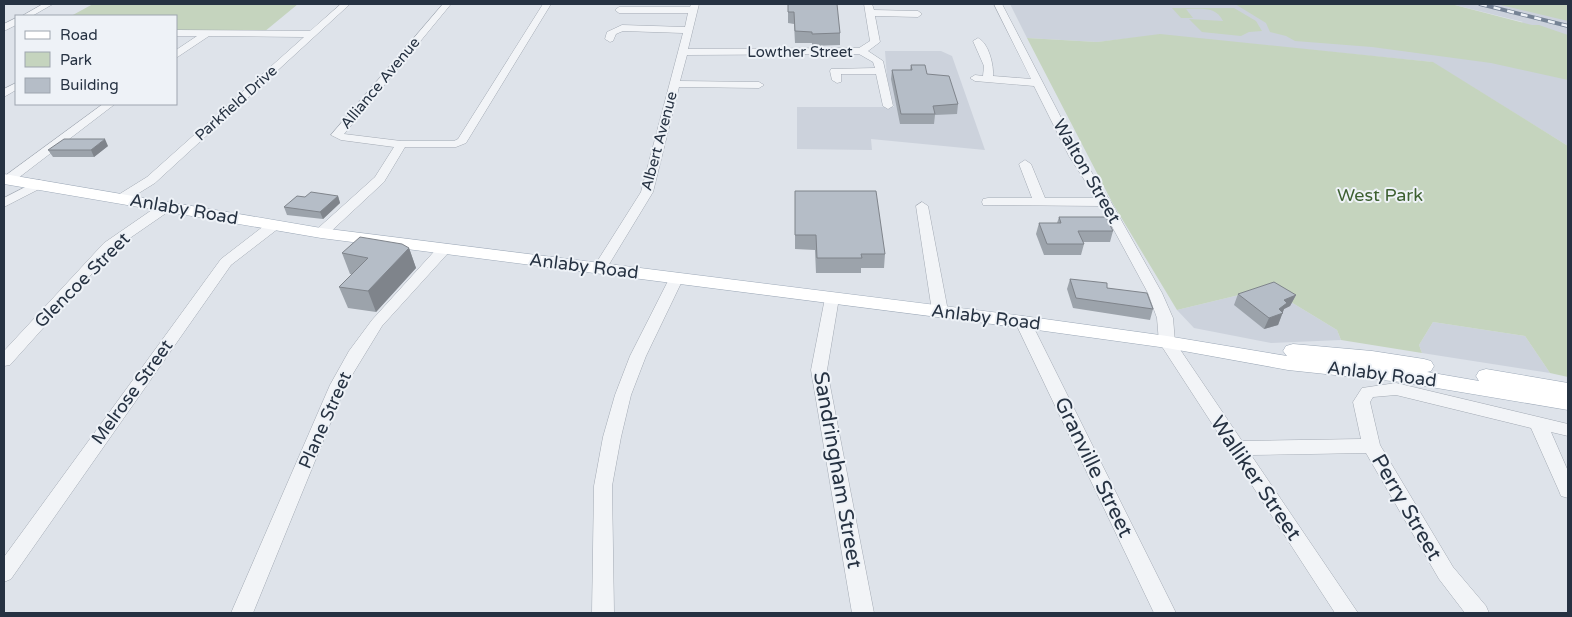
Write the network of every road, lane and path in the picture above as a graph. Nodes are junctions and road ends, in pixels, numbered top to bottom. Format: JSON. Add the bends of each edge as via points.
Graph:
{"nodes":[{"id":1,"x":49,"y":4,"type":"edge"},
{"id":2,"x":346,"y":4,"type":"edge"},
{"id":3,"x":447,"y":4,"type":"edge"},
{"id":4,"x":546,"y":4,"type":"edge"},
{"id":5,"x":998,"y":4,"type":"edge"},
{"id":6,"x":694,"y":7,"type":"edge"},
{"id":7,"x":869,"y":9,"type":"edge"},
{"id":8,"x":619,"y":10,"type":"dead end"},
{"id":9,"x":918,"y":14,"type":"dead end"},
{"id":10,"x":28,"y":15,"type":"edge"},
{"id":11,"x":15,"y":22,"type":"edge"},
{"id":12,"x":4,"y":28,"type":"edge"},
{"id":13,"x":688,"y":30,"type":"junction"},
{"id":14,"x":178,"y":33,"type":"edge"},
{"id":15,"x":207,"y":33,"type":"junction"},
{"id":16,"x":312,"y":34,"type":"junction"},
{"id":17,"x":611,"y":39,"type":"dead end"},
{"id":18,"x":966,"y":46,"type":"dead end"},
{"id":19,"x":861,"y":51,"type":"junction"},
{"id":20,"x":683,"y":52,"type":"junction"},
{"id":21,"x":178,"y":54,"type":"edge"},
{"id":22,"x":880,"y":72,"type":"junction"},
{"id":23,"x":975,"y":78,"type":"dead end"},
{"id":24,"x":988,"y":79,"type":"junction"},
{"id":25,"x":838,"y":80,"type":"dead end"},
{"id":26,"x":1039,"y":83,"type":"junction"},
{"id":27,"x":675,"y":84,"type":"junction"},
{"id":28,"x":759,"y":84,"type":"dead end"},
{"id":29,"x":15,"y":87,"type":"edge"},
{"id":30,"x":4,"y":94,"type":"edge"},
{"id":31,"x":109,"y":105,"type":"edge"},
{"id":32,"x":888,"y":106,"type":"dead end"},
{"id":33,"x":402,"y":144,"type":"junction"},
{"id":34,"x":1025,"y":164,"type":"dead end"},
{"id":35,"x":6,"y":179,"type":"edge"},
{"id":36,"x":39,"y":184,"type":"junction"},
{"id":37,"x":122,"y":198,"type":"junction"},
{"id":38,"x":988,"y":202,"type":"dead end"},
{"id":39,"x":1040,"y":202,"type":"junction"},
{"id":40,"x":1105,"y":202,"type":"junction"},
{"id":41,"x":4,"y":203,"type":"edge"},
{"id":42,"x":167,"y":206,"type":"junction"},
{"id":43,"x":922,"y":206,"type":"dead end"},
{"id":44,"x":274,"y":225,"type":"junction"},
{"id":45,"x":321,"y":233,"type":"junction"},
{"id":46,"x":444,"y":248,"type":"junction"},
{"id":47,"x":600,"y":268,"type":"junction"},
{"id":48,"x":676,"y":277,"type":"junction"},
{"id":49,"x":832,"y":298,"type":"junction"},
{"id":50,"x":940,"y":311,"type":"junction"},
{"id":51,"x":1023,"y":322,"type":"junction"},
{"id":52,"x":1167,"y":342,"type":"junction"},
{"id":53,"x":4,"y":361,"type":"edge"},
{"id":54,"x":1568,"y":390,"type":"edge"},
{"id":55,"x":1368,"y":392,"type":"joint"},
{"id":56,"x":1568,"y":403,"type":"edge"},
{"id":57,"x":1538,"y":423,"type":"junction"},
{"id":58,"x":1568,"y":430,"type":"edge"},
{"id":59,"x":1371,"y":446,"type":"junction"},
{"id":60,"x":1236,"y":448,"type":"junction"},
{"id":61,"x":1568,"y":491,"type":"edge"},
{"id":62,"x":4,"y":573,"type":"edge"},
{"id":63,"x":242,"y":613,"type":"edge"},
{"id":64,"x":603,"y":613,"type":"edge"},
{"id":65,"x":862,"y":613,"type":"edge"},
{"id":66,"x":1165,"y":613,"type":"edge"},
{"id":67,"x":1346,"y":613,"type":"edge"},
{"id":68,"x":1478,"y":613,"type":"edge"}],
"edges":[{"from":1,"to":10,"type":"street"},
{"from":2,"to":16,"type":"street","name":"Parkfield Drive"},
{"from":3,"to":33,"type":"street","name":"Alliance Avenue","via":[[336,135]]},
{"from":4,"to":33,"type":"street","via":[[462,141],[456,144]]},
{"from":5,"to":26,"type":"street","name":"Walton Street"},
{"from":6,"to":8,"type":"street"},
{"from":6,"to":13,"type":"street","name":"Albert Avenue"},
{"from":7,"to":9,"type":"street","via":[[909,17]]},
{"from":7,"to":19,"type":"street","name":"Lowther Street","via":[[875,42]]},
{"from":11,"to":12,"type":"street"},
{"from":13,"to":17,"type":"street","via":[[622,28],[612,32]]},
{"from":13,"to":20,"type":"street","name":"Albert Avenue"},
{"from":14,"to":15,"type":"street"},
{"from":15,"to":16,"type":"street"},
{"from":15,"to":21,"type":"street"},
{"from":16,"to":37,"type":"street","name":"Parkfield Drive","via":[[151,180]]},
{"from":18,"to":24,"type":"street","via":[[979,43],[989,66]]},
{"from":19,"to":20,"type":"street","name":"Lowther Street"},
{"from":19,"to":22,"type":"street","via":[[878,60]]},
{"from":20,"to":27,"type":"street","name":"Albert Avenue"},
{"from":22,"to":25,"type":"street","via":[[835,71]]},
{"from":22,"to":32,"type":"street"},
{"from":23,"to":24,"type":"street"},
{"from":24,"to":26,"type":"street"},
{"from":26,"to":40,"type":"street","name":"Walton Street","via":[[1075,156]]},
{"from":27,"to":28,"type":"street"},
{"from":27,"to":47,"type":"street","name":"Albert Avenue","via":[[647,192]]},
{"from":29,"to":30,"type":"street"},
{"from":31,"to":35,"type":"street"},
{"from":33,"to":45,"type":"street","via":[[380,179]]},
{"from":34,"to":39,"type":"street"},
{"from":35,"to":36,"type":"main road","name":"Anlaby Road"},
{"from":36,"to":37,"type":"main road","name":"Anlaby Road"},
{"from":36,"to":41,"type":"street"},
{"from":37,"to":42,"type":"main road","name":"Anlaby Road"},
{"from":38,"to":39,"type":"street"},
{"from":39,"to":40,"type":"street"},
{"from":40,"to":52,"type":"street","name":"Walton Street","via":[[1155,293],[1165,318]]},
{"from":42,"to":44,"type":"main road","name":"Anlaby Road"},
{"from":42,"to":53,"type":"street","name":"Glencoe Street","via":[[110,246]]},
{"from":43,"to":50,"type":"street"},
{"from":44,"to":45,"type":"main road","name":"Anlaby Road"},
{"from":44,"to":62,"type":"street","name":"Melrose Street","via":[[226,262]]},
{"from":45,"to":46,"type":"main road","name":"Anlaby Road"},
{"from":46,"to":47,"type":"main road","name":"Anlaby Road"},
{"from":46,"to":63,"type":"street","name":"Plane Street","via":[[378,324],[338,385]]},
{"from":47,"to":48,"type":"main road","name":"Anlaby Road"},
{"from":48,"to":49,"type":"main road","name":"Anlaby Road"},
{"from":48,"to":64,"type":"street","via":[[638,356],[612,437],[603,486]]},
{"from":49,"to":50,"type":"main road","name":"Anlaby Road"},
{"from":49,"to":65,"type":"street","name":"Sandringham Street","via":[[818,370]]},
{"from":50,"to":51,"type":"main road","name":"Anlaby Road"},
{"from":51,"to":52,"type":"main road","name":"Anlaby Road"},
{"from":51,"to":66,"type":"street","name":"Granville Street"},
{"from":52,"to":54,"type":"main road","name":"Anlaby Road","via":[[1372,358]]},
{"from":52,"to":56,"type":"main road","name":"Anlaby Road","via":[[1288,363],[1401,375]]},
{"from":52,"to":60,"type":"street","name":"Walliker Street"},
{"from":55,"to":57,"type":"street","name":"Anlaby Road","via":[[1396,389]]},
{"from":55,"to":59,"type":"street","name":"Perry Street","via":[[1361,402]]},
{"from":57,"to":58,"type":"street","name":"Anlaby Road"},
{"from":57,"to":61,"type":"street"},
{"from":59,"to":60,"type":"street"},
{"from":59,"to":68,"type":"street","name":"Perry Street","via":[[1446,573]]},
{"from":60,"to":67,"type":"street","name":"Walliker Street"}]}
